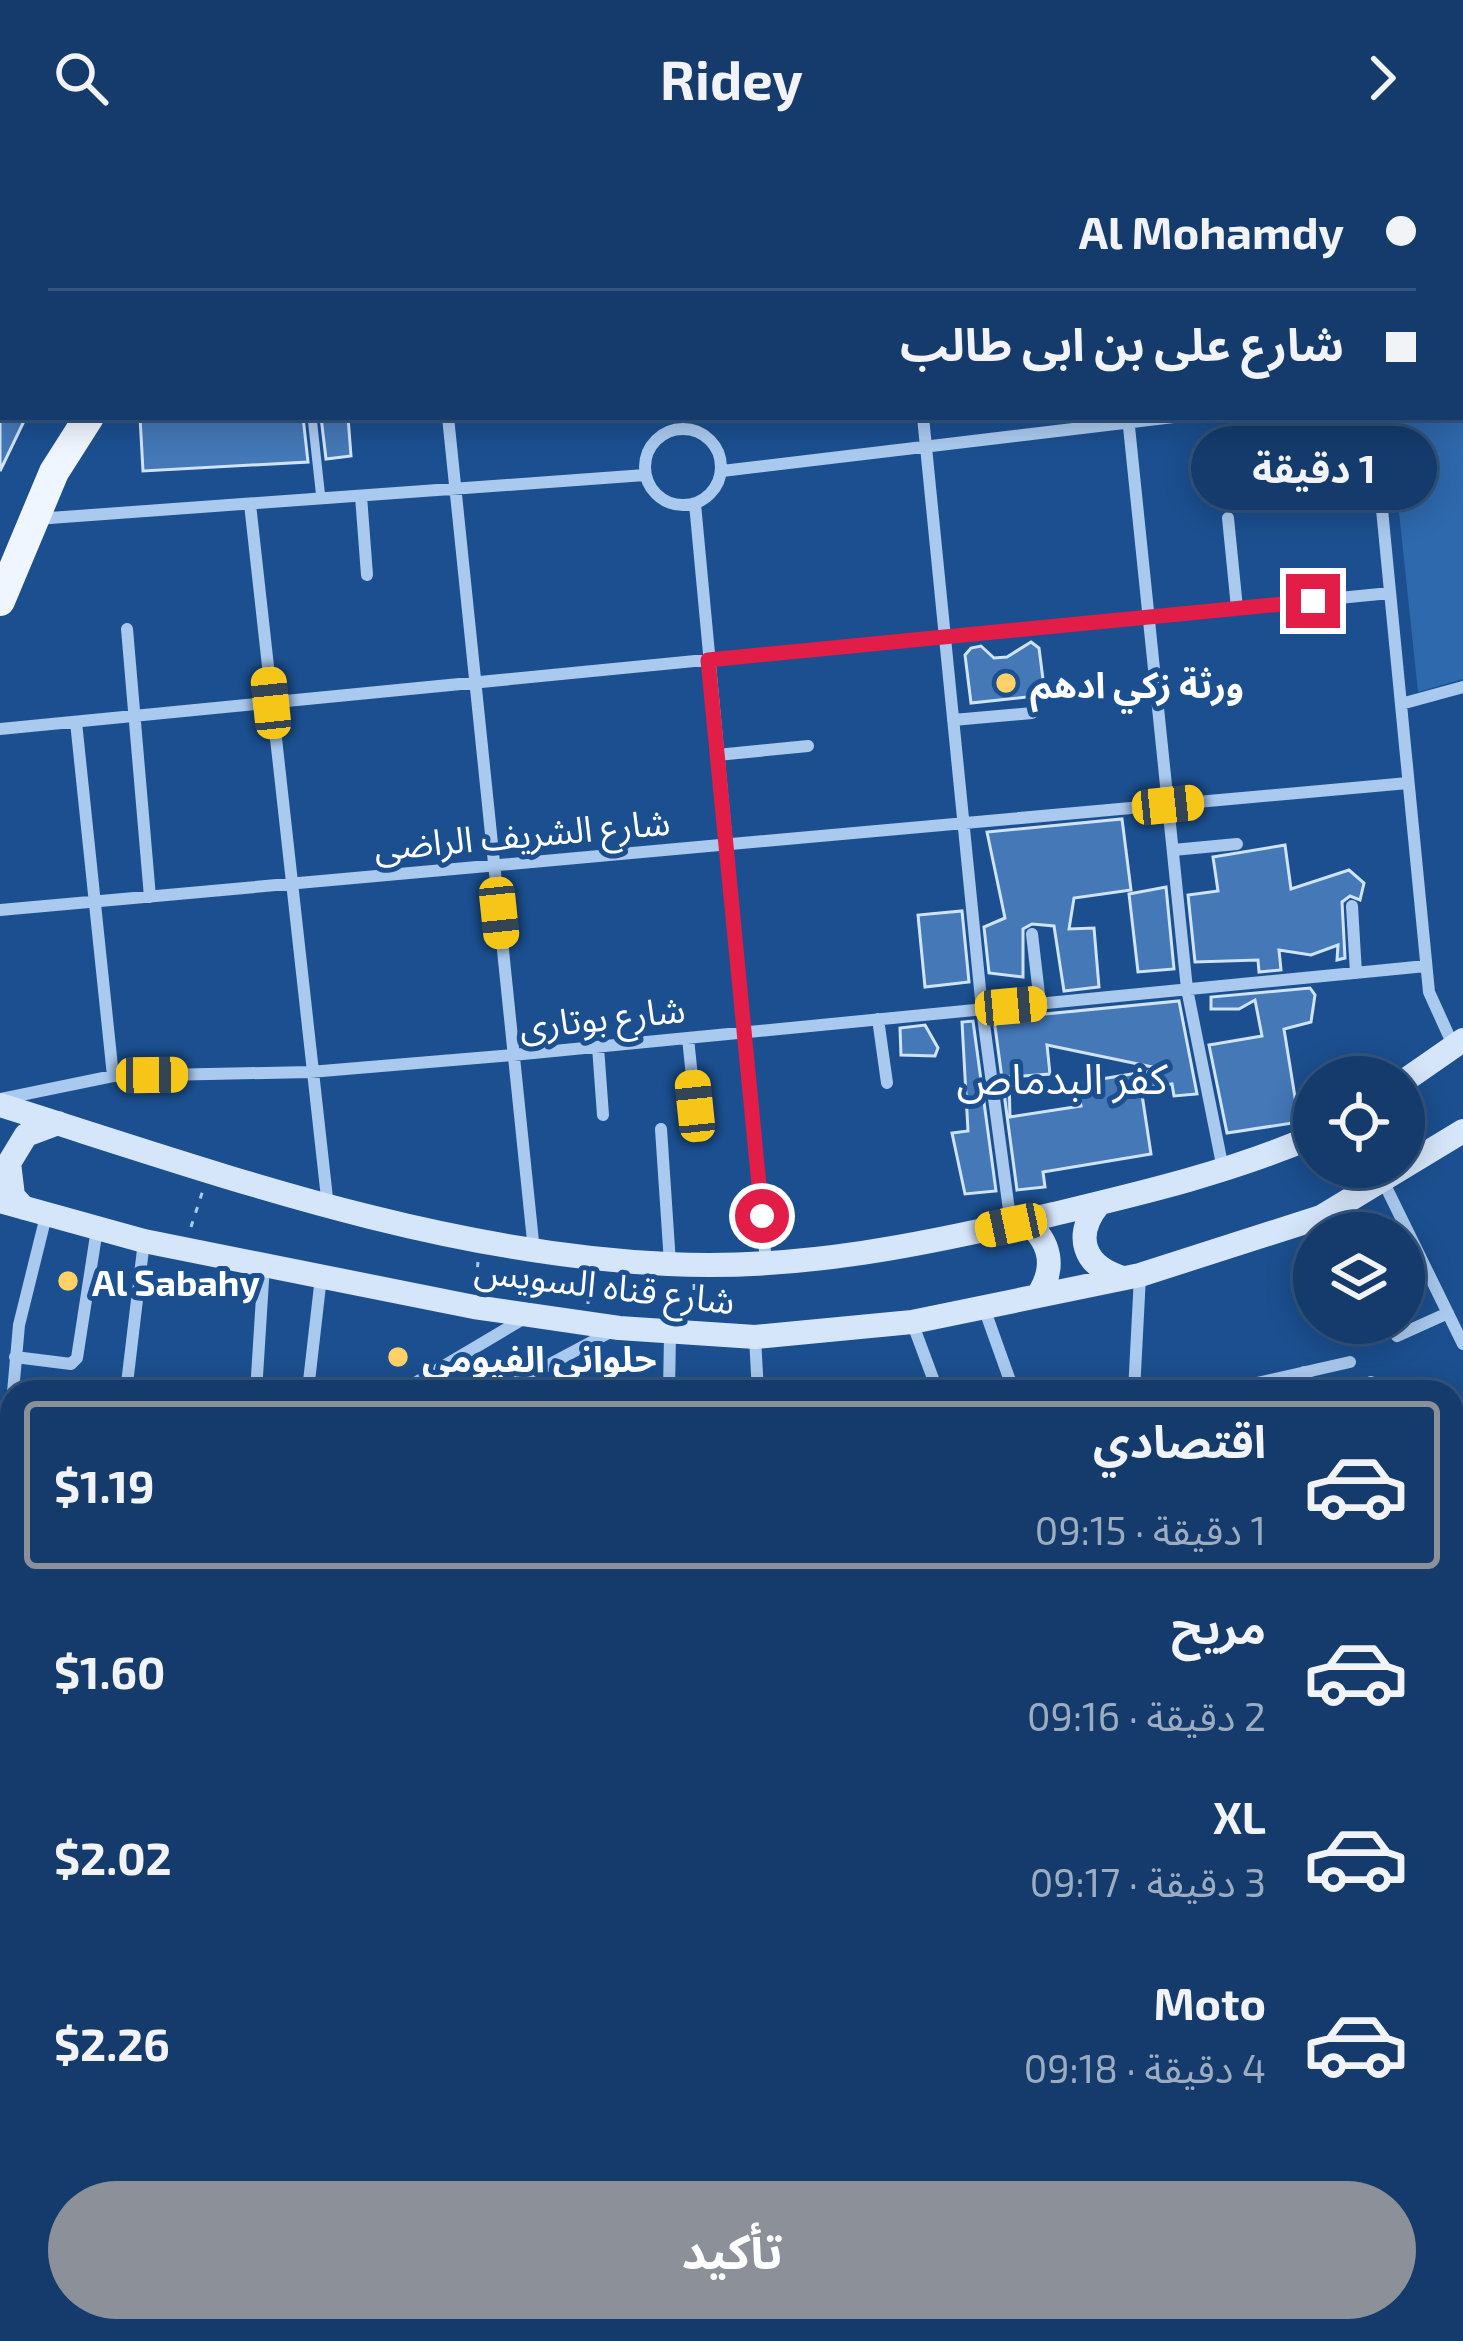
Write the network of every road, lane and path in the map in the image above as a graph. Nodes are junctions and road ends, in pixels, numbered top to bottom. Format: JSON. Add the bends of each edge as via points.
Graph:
{"nodes":[{"id":1,"x":87,"y":420,"type":"edge"},
{"id":2,"x":312,"y":420,"type":"edge"},
{"id":3,"x":448,"y":420,"type":"edge"},
{"id":4,"x":923,"y":420,"type":"edge"},
{"id":5,"x":1035,"y":420,"type":"edge"},
{"id":6,"x":1129,"y":420,"type":"edge"},
{"id":7,"x":1373,"y":420,"type":"edge"},
{"id":8,"x":673,"y":424,"type":"edge"},
{"id":9,"x":1037,"y":433,"type":"junction"},
{"id":10,"x":926,"y":446,"type":"junction"},
{"id":11,"x":722,"y":471,"type":"junction"},
{"id":12,"x":645,"y":475,"type":"junction"},
{"id":13,"x":455,"y":489,"type":"junction"},
{"id":14,"x":361,"y":496,"type":"junction"},
{"id":15,"x":321,"y":499,"type":"junction"},
{"id":16,"x":250,"y":504,"type":"junction"},
{"id":17,"x":694,"y":505,"type":"junction"},
{"id":18,"x":1228,"y":518,"type":"dead end"},
{"id":19,"x":32,"y":519,"type":"junction"},
{"id":20,"x":367,"y":575,"type":"dead end"},
{"id":21,"x":1390,"y":593,"type":"junction"},
{"id":22,"x":0,"y":601,"type":"edge"},
{"id":23,"x":1237,"y":608,"type":"junction"},
{"id":24,"x":1149,"y":617,"type":"junction"},
{"id":25,"x":127,"y":629,"type":"dead end"},
{"id":26,"x":945,"y":637,"type":"junction"},
{"id":27,"x":708,"y":660,"type":"junction"},
{"id":28,"x":475,"y":683,"type":"junction"},
{"id":29,"x":1463,"y":687,"type":"edge"},
{"id":30,"x":271,"y":703,"type":"junction"},
{"id":31,"x":1401,"y":704,"type":"junction"},
{"id":32,"x":1032,"y":712,"type":"dead end"},
{"id":33,"x":135,"y":716,"type":"junction"},
{"id":34,"x":953,"y":720,"type":"junction"},
{"id":35,"x":76,"y":722,"type":"junction"},
{"id":36,"x":0,"y":729,"type":"edge"},
{"id":37,"x":808,"y":746,"type":"dead end"},
{"id":38,"x":717,"y":755,"type":"junction"},
{"id":39,"x":1408,"y":783,"type":"junction"},
{"id":40,"x":1168,"y":805,"type":"junction"},
{"id":41,"x":964,"y":824,"type":"junction"},
{"id":42,"x":1237,"y":844,"type":"dead end"},
{"id":43,"x":726,"y":845,"type":"junction"},
{"id":44,"x":1173,"y":850,"type":"junction"},
{"id":45,"x":494,"y":866,"type":"junction"},
{"id":46,"x":290,"y":885,"type":"junction"},
{"id":47,"x":150,"y":897,"type":"junction"},
{"id":48,"x":94,"y":902,"type":"junction"},
{"id":49,"x":1352,"y":906,"type":"dead end"},
{"id":50,"x":0,"y":910,"type":"edge"},
{"id":51,"x":1032,"y":934,"type":"dead end"},
{"id":52,"x":1426,"y":966,"type":"junction"},
{"id":53,"x":1356,"y":973,"type":"junction"},
{"id":54,"x":1187,"y":989,"type":"junction"},
{"id":55,"x":1040,"y":1004,"type":"junction"},
{"id":56,"x":982,"y":1009,"type":"junction"},
{"id":57,"x":878,"y":1019,"type":"junction"},
{"id":58,"x":744,"y":1032,"type":"junction"},
{"id":59,"x":688,"y":1038,"type":"junction"},
{"id":60,"x":1458,"y":1042,"type":"edge"},
{"id":61,"x":598,"y":1047,"type":"junction"},
{"id":62,"x":513,"y":1055,"type":"junction"},
{"id":63,"x":1425,"y":1066,"type":"edge"},
{"id":64,"x":310,"y":1072,"type":"junction"},
{"id":65,"x":113,"y":1076,"type":"junction"},
{"id":66,"x":887,"y":1083,"type":"dead end"},
{"id":67,"x":0,"y":1102,"type":"edge"},
{"id":68,"x":695,"y":1106,"type":"dead end"},
{"id":69,"x":603,"y":1114,"type":"dead end"},
{"id":70,"x":58,"y":1123,"type":"junction"},
{"id":71,"x":661,"y":1129,"type":"dead end"},
{"id":72,"x":1463,"y":1131,"type":"edge"},
{"id":73,"x":1425,"y":1135,"type":"edge"},
{"id":74,"x":1293,"y":1144,"type":"edge"},
{"id":75,"x":1434,"y":1150,"type":"junction"},
{"id":76,"x":1425,"y":1155,"type":"edge"},
{"id":77,"x":1223,"y":1170,"type":"junction"},
{"id":78,"x":208,"y":1171,"type":"junction"},
{"id":79,"x":1373,"y":1188,"type":"edge"},
{"id":80,"x":1386,"y":1188,"type":"edge"},
{"id":81,"x":1099,"y":1204,"type":"junction"},
{"id":82,"x":23,"y":1208,"type":"edge"},
{"id":83,"x":328,"y":1208,"type":"junction"},
{"id":84,"x":1339,"y":1212,"type":"edge"},
{"id":85,"x":1018,"y":1223,"type":"junction"},
{"id":86,"x":97,"y":1229,"type":"junction"},
{"id":87,"x":1293,"y":1233,"type":"edge"},
{"id":88,"x":144,"y":1241,"type":"junction"},
{"id":89,"x":480,"y":1242,"type":"junction"},
{"id":90,"x":184,"y":1249,"type":"junction"},
{"id":91,"x":534,"y":1251,"type":"junction"},
{"id":92,"x":590,"y":1258,"type":"junction"},
{"id":93,"x":766,"y":1262,"type":"junction"},
{"id":94,"x":682,"y":1264,"type":"junction"},
{"id":95,"x":265,"y":1265,"type":"junction"},
{"id":96,"x":321,"y":1276,"type":"junction"},
{"id":97,"x":1131,"y":1277,"type":"junction"},
{"id":98,"x":1038,"y":1295,"type":"junction"},
{"id":99,"x":474,"y":1307,"type":"junction"},
{"id":100,"x":983,"y":1307,"type":"junction"},
{"id":101,"x":1448,"y":1312,"type":"junction"},
{"id":102,"x":530,"y":1315,"type":"junction"},
{"id":103,"x":912,"y":1322,"type":"junction"},
{"id":104,"x":587,"y":1323,"type":"junction"},
{"id":105,"x":1425,"y":1323,"type":"edge"},
{"id":106,"x":619,"y":1328,"type":"junction"},
{"id":107,"x":670,"y":1333,"type":"junction"},
{"id":108,"x":696,"y":1334,"type":"junction"},
{"id":109,"x":755,"y":1336,"type":"junction"},
{"id":110,"x":1463,"y":1344,"type":"edge"},
{"id":111,"x":15,"y":1357,"type":"junction"},
{"id":112,"x":1350,"y":1362,"type":"dead end"},
{"id":113,"x":1304,"y":1372,"type":"junction"},
{"id":114,"x":14,"y":1380,"type":"edge"},
{"id":115,"x":127,"y":1380,"type":"edge"},
{"id":116,"x":257,"y":1380,"type":"edge"},
{"id":117,"x":312,"y":1380,"type":"edge"},
{"id":118,"x":420,"y":1380,"type":"edge"},
{"id":119,"x":521,"y":1380,"type":"edge"},
{"id":120,"x":669,"y":1380,"type":"edge"},
{"id":121,"x":757,"y":1380,"type":"edge"},
{"id":122,"x":934,"y":1380,"type":"edge"},
{"id":123,"x":1010,"y":1380,"type":"edge"},
{"id":124,"x":1134,"y":1380,"type":"edge"},
{"id":125,"x":1277,"y":1380,"type":"edge"},
{"id":126,"x":1308,"y":1380,"type":"edge"}],
"edges":[{"from":1,"to":19,"type":"main road"},
{"from":2,"to":15,"type":"lane"},
{"from":3,"to":13,"type":"street"},
{"from":4,"to":10,"type":"street"},
{"from":5,"to":9,"type":"street"},
{"from":6,"to":9,"type":"street"},
{"from":6,"to":24,"type":"street"},
{"from":7,"to":21,"type":"street"},
{"from":8,"to":11,"type":"street","via":[[708,438]]},
{"from":8,"to":12,"type":"street","via":[[653,442]]},
{"from":9,"to":10,"type":"street"},
{"from":10,"to":11,"type":"street"},
{"from":10,"to":26,"type":"street"},
{"from":11,"to":17,"type":"street","via":[[714,492]]},
{"from":12,"to":13,"type":"street"},
{"from":12,"to":17,"type":"street","via":[[658,497]]},
{"from":13,"to":14,"type":"street"},
{"from":13,"to":28,"type":"street"},
{"from":14,"to":15,"type":"street"},
{"from":14,"to":20,"type":"street"},
{"from":15,"to":16,"type":"street"},
{"from":16,"to":19,"type":"street"},
{"from":16,"to":30,"type":"street"},
{"from":17,"to":27,"type":"street"},
{"from":18,"to":23,"type":"street"},
{"from":19,"to":22,"type":"main road"},
{"from":21,"to":23,"type":"street"},
{"from":21,"to":31,"type":"street"},
{"from":23,"to":24,"type":"street"},
{"from":24,"to":26,"type":"street"},
{"from":24,"to":40,"type":"street"},
{"from":25,"to":33,"type":"street"},
{"from":26,"to":27,"type":"street"},
{"from":26,"to":34,"type":"street"},
{"from":27,"to":28,"type":"street"},
{"from":27,"to":38,"type":"street"},
{"from":28,"to":30,"type":"street"},
{"from":28,"to":45,"type":"street"},
{"from":29,"to":31,"type":"street"},
{"from":30,"to":33,"type":"street"},
{"from":30,"to":46,"type":"street"},
{"from":31,"to":39,"type":"street"},
{"from":32,"to":34,"type":"street"},
{"from":33,"to":35,"type":"street"},
{"from":33,"to":47,"type":"street"},
{"from":34,"to":41,"type":"street"},
{"from":35,"to":36,"type":"street"},
{"from":35,"to":48,"type":"street"},
{"from":37,"to":38,"type":"street"},
{"from":38,"to":43,"type":"street"},
{"from":39,"to":40,"type":"street","name":"شارع الشريف الراضى"},
{"from":39,"to":52,"type":"street"},
{"from":40,"to":41,"type":"street","name":"شارع الشريف الراضى"},
{"from":40,"to":44,"type":"street"},
{"from":41,"to":43,"type":"street","name":"شارع الشريف الراضى"},
{"from":41,"to":56,"type":"street"},
{"from":42,"to":44,"type":"street"},
{"from":43,"to":45,"type":"street","name":"شارع الشريف الراضى"},
{"from":43,"to":58,"type":"street"},
{"from":44,"to":54,"type":"street"},
{"from":45,"to":46,"type":"street","name":"شارع الشريف الراضى"},
{"from":45,"to":62,"type":"street"},
{"from":46,"to":47,"type":"street","name":"شارع الشريف الراضى"},
{"from":46,"to":64,"type":"street"},
{"from":47,"to":48,"type":"street","name":"شارع الشريف الراضى"},
{"from":48,"to":50,"type":"street","name":"شارع الشريف الراضى"},
{"from":48,"to":65,"type":"street"},
{"from":49,"to":53,"type":"street"},
{"from":51,"to":55,"type":"street"},
{"from":52,"to":53,"type":"street","name":"شارع بوتارى"},
{"from":52,"to":60,"type":"street","via":[[1439,1020]]},
{"from":53,"to":54,"type":"street","name":"شارع بوتارى"},
{"from":54,"to":55,"type":"street","name":"شارع بوتارى"},
{"from":54,"to":77,"type":"street"},
{"from":55,"to":56,"type":"street","name":"شارع بوتارى"},
{"from":56,"to":57,"type":"street","name":"شارع بوتارى"},
{"from":56,"to":85,"type":"street"},
{"from":57,"to":58,"type":"street","name":"شارع بوتارى"},
{"from":57,"to":66,"type":"street"},
{"from":58,"to":59,"type":"street","name":"شارع بوتارى"},
{"from":58,"to":93,"type":"street"},
{"from":59,"to":61,"type":"street","name":"شارع بوتارى"},
{"from":59,"to":68,"type":"street"},
{"from":60,"to":63,"type":"main road"},
{"from":61,"to":62,"type":"street","name":"شارع بوتارى"},
{"from":61,"to":69,"type":"street"},
{"from":62,"to":64,"type":"street","name":"شارع بوتارى"},
{"from":62,"to":91,"type":"street"},
{"from":64,"to":65,"type":"street","name":"شارع بوتارى"},
{"from":64,"to":83,"type":"street"},
{"from":65,"to":67,"type":"street","name":"شارع بوتارى"},
{"from":67,"to":70,"type":"main road","name":"شارع قناه السويس"},
{"from":70,"to":78,"type":"main road","name":"شارع قناه السويس"},
{"from":70,"to":82,"type":"main road","via":[[26,1135],[8,1163]]},
{"from":71,"to":94,"type":"street"},
{"from":72,"to":75,"type":"main road","name":"شارع قناه السويس"},
{"from":73,"to":75,"type":"path"},
{"from":74,"to":77,"type":"main road","name":"شارع قناه السويس"},
{"from":75,"to":76,"type":"main road","name":"شارع قناه السويس"},
{"from":77,"to":81,"type":"main road","name":"شارع قناه السويس"},
{"from":78,"to":83,"type":"main road","name":"شارع قناه السويس"},
{"from":78,"to":90,"type":"path"},
{"from":79,"to":84,"type":"main road","name":"شارع قناه السويس"},
{"from":80,"to":101,"type":"street"},
{"from":81,"to":85,"type":"main road","name":"شارع قناه السويس"},
{"from":81,"to":97,"type":"main road","via":[[1083,1233],[1085,1250],[1094,1264]]},
{"from":82,"to":86,"type":"main road","name":"شارع قناه السويس"},
{"from":82,"to":111,"type":"street"},
{"from":83,"to":89,"type":"main road","name":"شارع قناه السويس"},
{"from":85,"to":93,"type":"main road","name":"شارع قناه السويس","via":[[924,1244]]},
{"from":85,"to":98,"type":"main road","via":[[1043,1238],[1050,1261]]},
{"from":86,"to":88,"type":"main road","name":"شارع قناه السويس"},
{"from":86,"to":111,"type":"street","via":[[77,1358],[71,1364]]},
{"from":87,"to":97,"type":"main road","name":"شارع قناه السويس"},
{"from":88,"to":90,"type":"main road","name":"شارع قناه السويس"},
{"from":88,"to":115,"type":"street"},
{"from":89,"to":91,"type":"main road","name":"شارع قناه السويس"},
{"from":89,"to":99,"type":"path"},
{"from":90,"to":95,"type":"main road","name":"شارع قناه السويس"},
{"from":91,"to":92,"type":"main road","name":"شارع قناه السويس"},
{"from":92,"to":94,"type":"main road","name":"شارع قناه السويس"},
{"from":92,"to":104,"type":"path"},
{"from":93,"to":94,"type":"main road","name":"شارع قناه السويس"},
{"from":94,"to":108,"type":"path"},
{"from":95,"to":96,"type":"main road","name":"شارع قناه السويس"},
{"from":95,"to":116,"type":"street"},
{"from":96,"to":99,"type":"main road","name":"شارع قناه السويس"},
{"from":96,"to":117,"type":"street"},
{"from":97,"to":98,"type":"main road","name":"شارع قناه السويس"},
{"from":97,"to":124,"type":"street"},
{"from":98,"to":100,"type":"main road","name":"شارع قناه السويس"},
{"from":99,"to":102,"type":"main road","name":"شارع قناه السويس"},
{"from":100,"to":103,"type":"main road","name":"شارع قناه السويس"},
{"from":100,"to":123,"type":"street"},
{"from":101,"to":105,"type":"street"},
{"from":101,"to":110,"type":"street"},
{"from":102,"to":104,"type":"main road","name":"شارع قناه السويس"},
{"from":102,"to":118,"type":"street"},
{"from":103,"to":109,"type":"main road","name":"شارع قناه السويس"},
{"from":103,"to":122,"type":"street"},
{"from":104,"to":106,"type":"main road","name":"شارع قناه السويس"},
{"from":106,"to":107,"type":"main road","name":"شارع قناه السويس"},
{"from":106,"to":119,"type":"street"},
{"from":107,"to":108,"type":"main road","name":"شارع قناه السويس"},
{"from":107,"to":120,"type":"street"},
{"from":108,"to":109,"type":"main road","name":"شارع قناه السويس"},
{"from":109,"to":121,"type":"street"},
{"from":111,"to":114,"type":"street"},
{"from":112,"to":113,"type":"street"},
{"from":113,"to":125,"type":"street"},
{"from":113,"to":126,"type":"street"}]}
